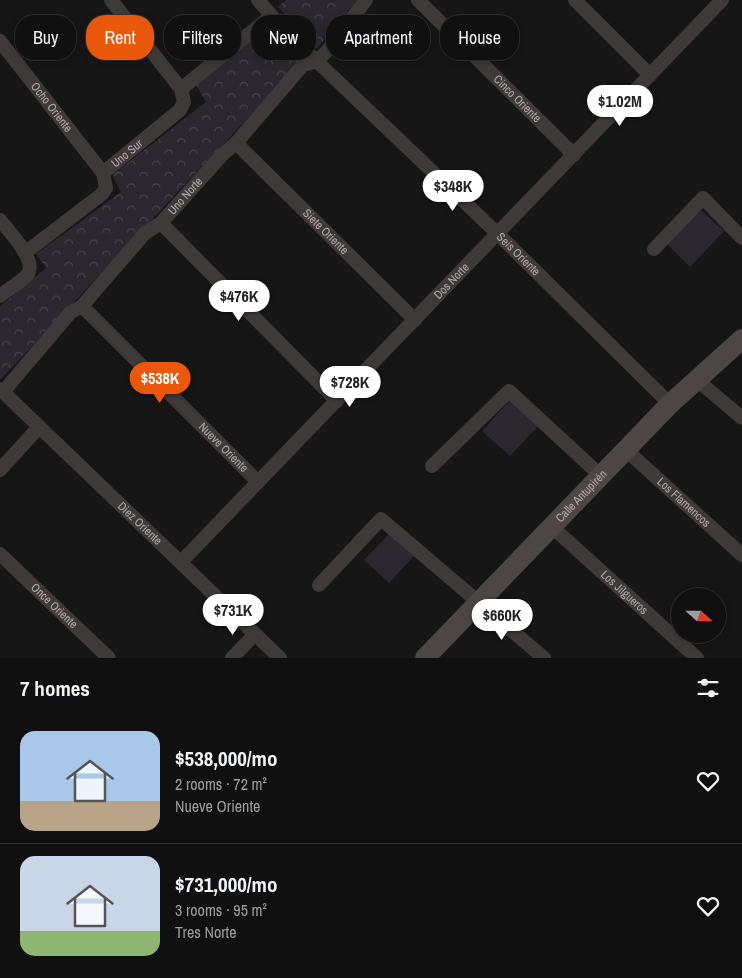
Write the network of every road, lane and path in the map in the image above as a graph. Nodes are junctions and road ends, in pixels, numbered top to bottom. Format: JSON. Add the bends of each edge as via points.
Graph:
{"nodes":[{"id":1,"x":111,"y":0,"type":"edge"},
{"id":2,"x":366,"y":0,"type":"edge"},
{"id":3,"x":418,"y":0,"type":"edge"},
{"id":4,"x":575,"y":0,"type":"edge"},
{"id":5,"x":722,"y":0,"type":"edge"},
{"id":6,"x":260,"y":1,"type":"edge"},
{"id":7,"x":271,"y":15,"type":"edge"},
{"id":8,"x":251,"y":33,"type":"edge"},
{"id":9,"x":0,"y":41,"type":"edge"},
{"id":10,"x":317,"y":61,"type":"junction"},
{"id":11,"x":650,"y":75,"type":"junction"},
{"id":12,"x":181,"y":89,"type":"junction"},
{"id":13,"x":236,"y":143,"type":"junction"},
{"id":14,"x":574,"y":155,"type":"junction"},
{"id":15,"x":104,"y":172,"type":"junction"},
{"id":16,"x":0,"y":220,"type":"edge"},
{"id":17,"x":161,"y":223,"type":"junction"},
{"id":18,"x":498,"y":234,"type":"junction"},
{"id":19,"x":742,"y":238,"type":"edge"},
{"id":20,"x":654,"y":249,"type":"dead end"},
{"id":21,"x":26,"y":252,"type":"junction"},
{"id":22,"x":0,"y":296,"type":"edge"},
{"id":23,"x":82,"y":306,"type":"junction"},
{"id":24,"x":415,"y":320,"type":"junction"},
{"id":25,"x":742,"y":339,"type":"edge"},
{"id":26,"x":698,"y":380,"type":"junction"},
{"id":27,"x":2,"y":391,"type":"edge"},
{"id":28,"x":337,"y":401,"type":"junction"},
{"id":29,"x":670,"y":404,"type":"junction"},
{"id":30,"x":742,"y":418,"type":"edge"},
{"id":31,"x":39,"y":427,"type":"junction"},
{"id":32,"x":626,"y":450,"type":"junction"},
{"id":33,"x":432,"y":466,"type":"dead end"},
{"id":34,"x":0,"y":470,"type":"edge"},
{"id":35,"x":600,"y":475,"type":"junction"},
{"id":36,"x":258,"y":482,"type":"junction"},
{"id":37,"x":552,"y":526,"type":"junction"},
{"id":38,"x":0,"y":554,"type":"edge"},
{"id":39,"x":742,"y":555,"type":"edge"},
{"id":40,"x":181,"y":562,"type":"junction"},
{"id":41,"x":319,"y":585,"type":"dead end"},
{"id":42,"x":479,"y":602,"type":"junction"},
{"id":43,"x":255,"y":634,"type":"junction"},
{"id":44,"x":108,"y":658,"type":"edge"},
{"id":45,"x":232,"y":658,"type":"edge"},
{"id":46,"x":280,"y":658,"type":"edge"},
{"id":47,"x":425,"y":658,"type":"edge"},
{"id":48,"x":544,"y":658,"type":"edge"},
{"id":49,"x":697,"y":658,"type":"edge"}],
"edges":[{"from":1,"to":12,"type":"street"},
{"from":2,"to":10,"type":"street","name":"Uno Norte"},
{"from":3,"to":14,"type":"street","name":"Cinco Oriente"},
{"from":4,"to":11,"type":"street"},
{"from":5,"to":11,"type":"street","name":"Dos Norte"},
{"from":6,"to":7,"type":"street","name":"Seis Oriente"},
{"from":8,"to":12,"type":"street"},
{"from":9,"to":15,"type":"street","name":"Ocho Oriente"},
{"from":10,"to":13,"type":"street","name":"Uno Norte","via":[[304,65]]},
{"from":10,"to":18,"type":"street","name":"Seis Oriente"},
{"from":11,"to":14,"type":"street","name":"Dos Norte"},
{"from":12,"to":15,"type":"street","name":"Uno Sur","via":[[182,108]]},
{"from":13,"to":17,"type":"street","name":"Uno Norte"},
{"from":13,"to":24,"type":"street","name":"Siete Oriente"},
{"from":14,"to":18,"type":"street","name":"Dos Norte"},
{"from":15,"to":21,"type":"street","name":"Uno Sur","via":[[106,188],[102,194]]},
{"from":16,"to":21,"type":"street"},
{"from":17,"to":23,"type":"street","name":"Uno Norte","via":[[145,233]]},
{"from":17,"to":28,"type":"street"},
{"from":18,"to":24,"type":"street","name":"Dos Norte"},
{"from":18,"to":29,"type":"street","name":"Seis Oriente"},
{"from":19,"to":20,"type":"street","via":[[703,198]]},
{"from":21,"to":22,"type":"street","via":[[27,274]]},
{"from":23,"to":27,"type":"street","name":"Uno Norte","via":[[70,313]]},
{"from":23,"to":36,"type":"street","name":"Nueve Oriente"},
{"from":24,"to":28,"type":"street","name":"Dos Norte"},
{"from":25,"to":26,"type":"street","name":"Calle Antupirén"},
{"from":26,"to":29,"type":"street","name":"Calle Antupirén"},
{"from":26,"to":30,"type":"street"},
{"from":27,"to":31,"type":"street","name":"Diez Oriente"},
{"from":28,"to":36,"type":"street","name":"Dos Norte"},
{"from":29,"to":32,"type":"street","name":"Calle Antupirén"},
{"from":31,"to":34,"type":"street"},
{"from":31,"to":40,"type":"street","name":"Diez Oriente"},
{"from":32,"to":35,"type":"street","name":"Calle Antupirén"},
{"from":32,"to":39,"type":"street","name":"Los Flamencos"},
{"from":33,"to":35,"type":"street","via":[[509,391]]},
{"from":35,"to":37,"type":"street","name":"Calle Antupirén"},
{"from":36,"to":40,"type":"street","name":"Dos Norte"},
{"from":37,"to":42,"type":"street","name":"Calle Antupirén"},
{"from":37,"to":49,"type":"street","name":"Los Jilgueros"},
{"from":38,"to":44,"type":"street","name":"Once Oriente"},
{"from":40,"to":43,"type":"street","name":"Diez Oriente"},
{"from":41,"to":42,"type":"street","via":[[381,520]]},
{"from":42,"to":47,"type":"street","name":"Calle Antupirén"},
{"from":42,"to":48,"type":"street"},
{"from":43,"to":45,"type":"street"},
{"from":43,"to":46,"type":"street","name":"Diez Oriente"}]}
